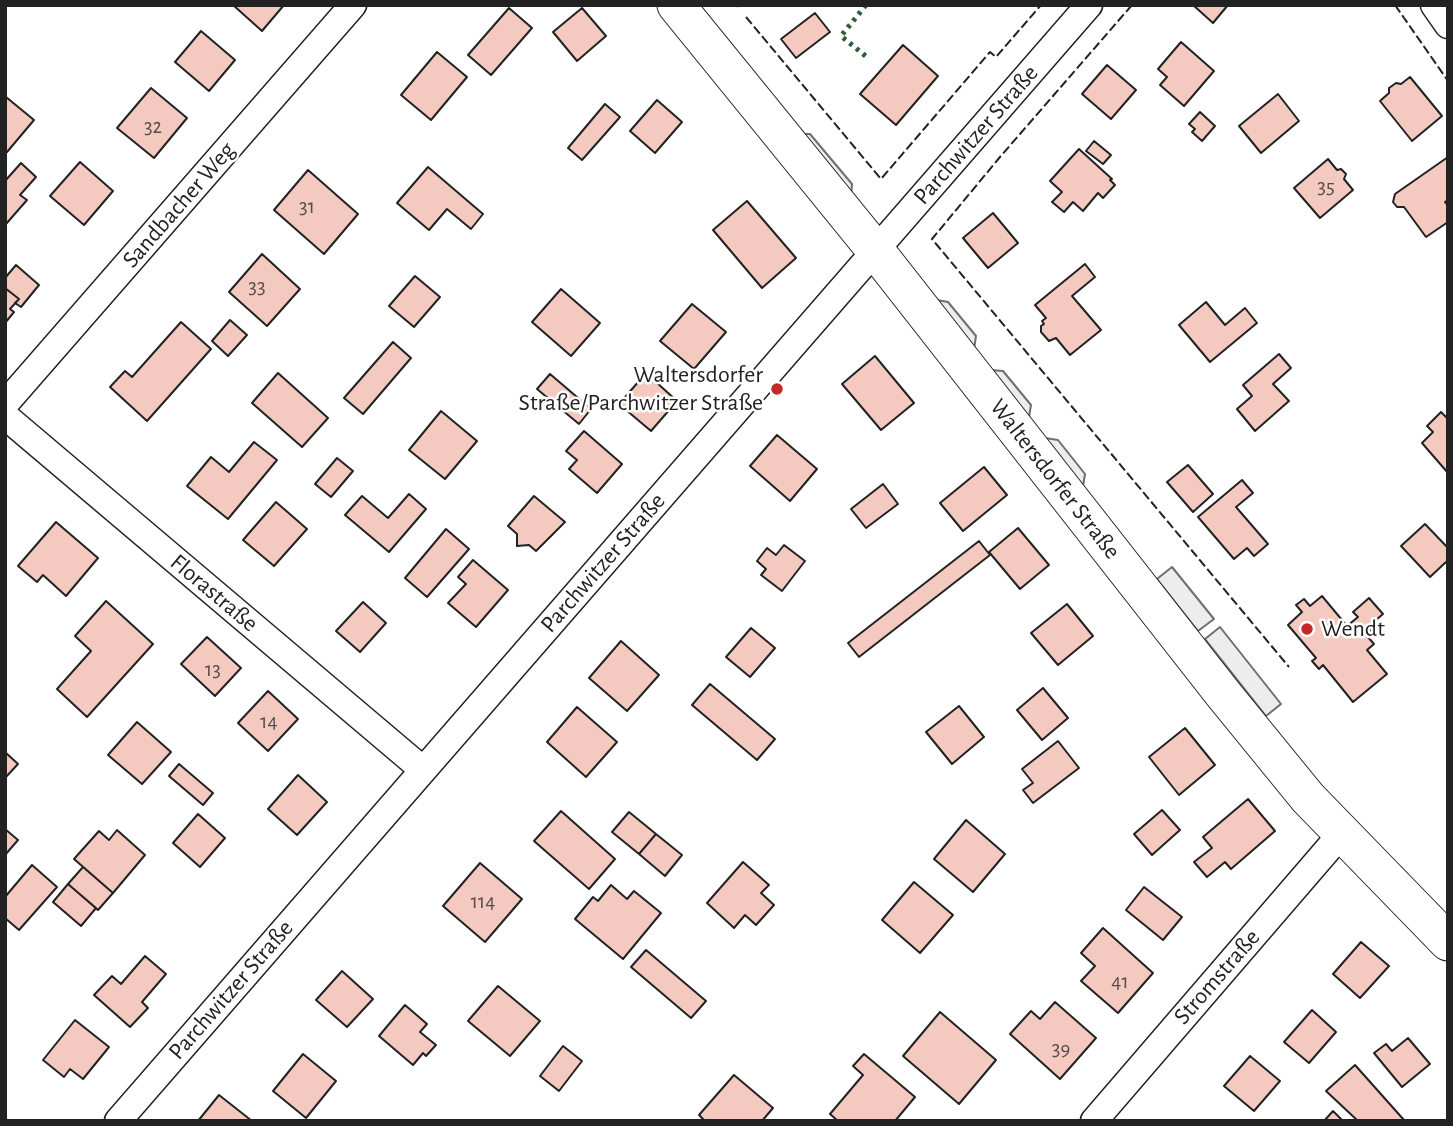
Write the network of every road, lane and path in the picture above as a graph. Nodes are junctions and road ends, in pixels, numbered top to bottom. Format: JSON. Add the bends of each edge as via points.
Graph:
{"nodes":[{"id":1,"x":354,"y":5,"type":"edge"},
{"id":2,"x":676,"y":5,"type":"edge"},
{"id":3,"x":1088,"y":5,"type":"edge"},
{"id":4,"x":1434,"y":5,"type":"edge"},
{"id":5,"x":1448,"y":25,"type":"edge"},
{"id":6,"x":876,"y":251,"type":"junction"},
{"id":7,"x":5,"y":404,"type":"edge"},
{"id":8,"x":5,"y":416,"type":"edge"},
{"id":9,"x":422,"y":769,"type":"junction"},
{"id":10,"x":1342,"y":833,"type":"junction"},
{"id":11,"x":1448,"y":942,"type":"edge"},
{"id":12,"x":118,"y":1121,"type":"edge"},
{"id":13,"x":1094,"y":1121,"type":"edge"}],
"edges":[{"from":1,"to":7,"type":"street","name":"Sandbacher Weg"},
{"from":2,"to":6,"type":"street","name":"Waltersdorfer Straße"},
{"from":3,"to":6,"type":"street","name":"Parchwitzer Straße"},
{"from":4,"to":5,"type":"street"},
{"from":6,"to":9,"type":"street","name":"Parchwitzer Straße"},
{"from":6,"to":10,"type":"street","name":"Waltersdorfer Straße","via":[[1224,695]]},
{"from":8,"to":9,"type":"street","name":"Florastraße"},
{"from":9,"to":12,"type":"street","name":"Parchwitzer Straße"},
{"from":10,"to":11,"type":"street","name":"Waltersdorfer Straße"},
{"from":10,"to":13,"type":"street","name":"Stromstraße"}]}
